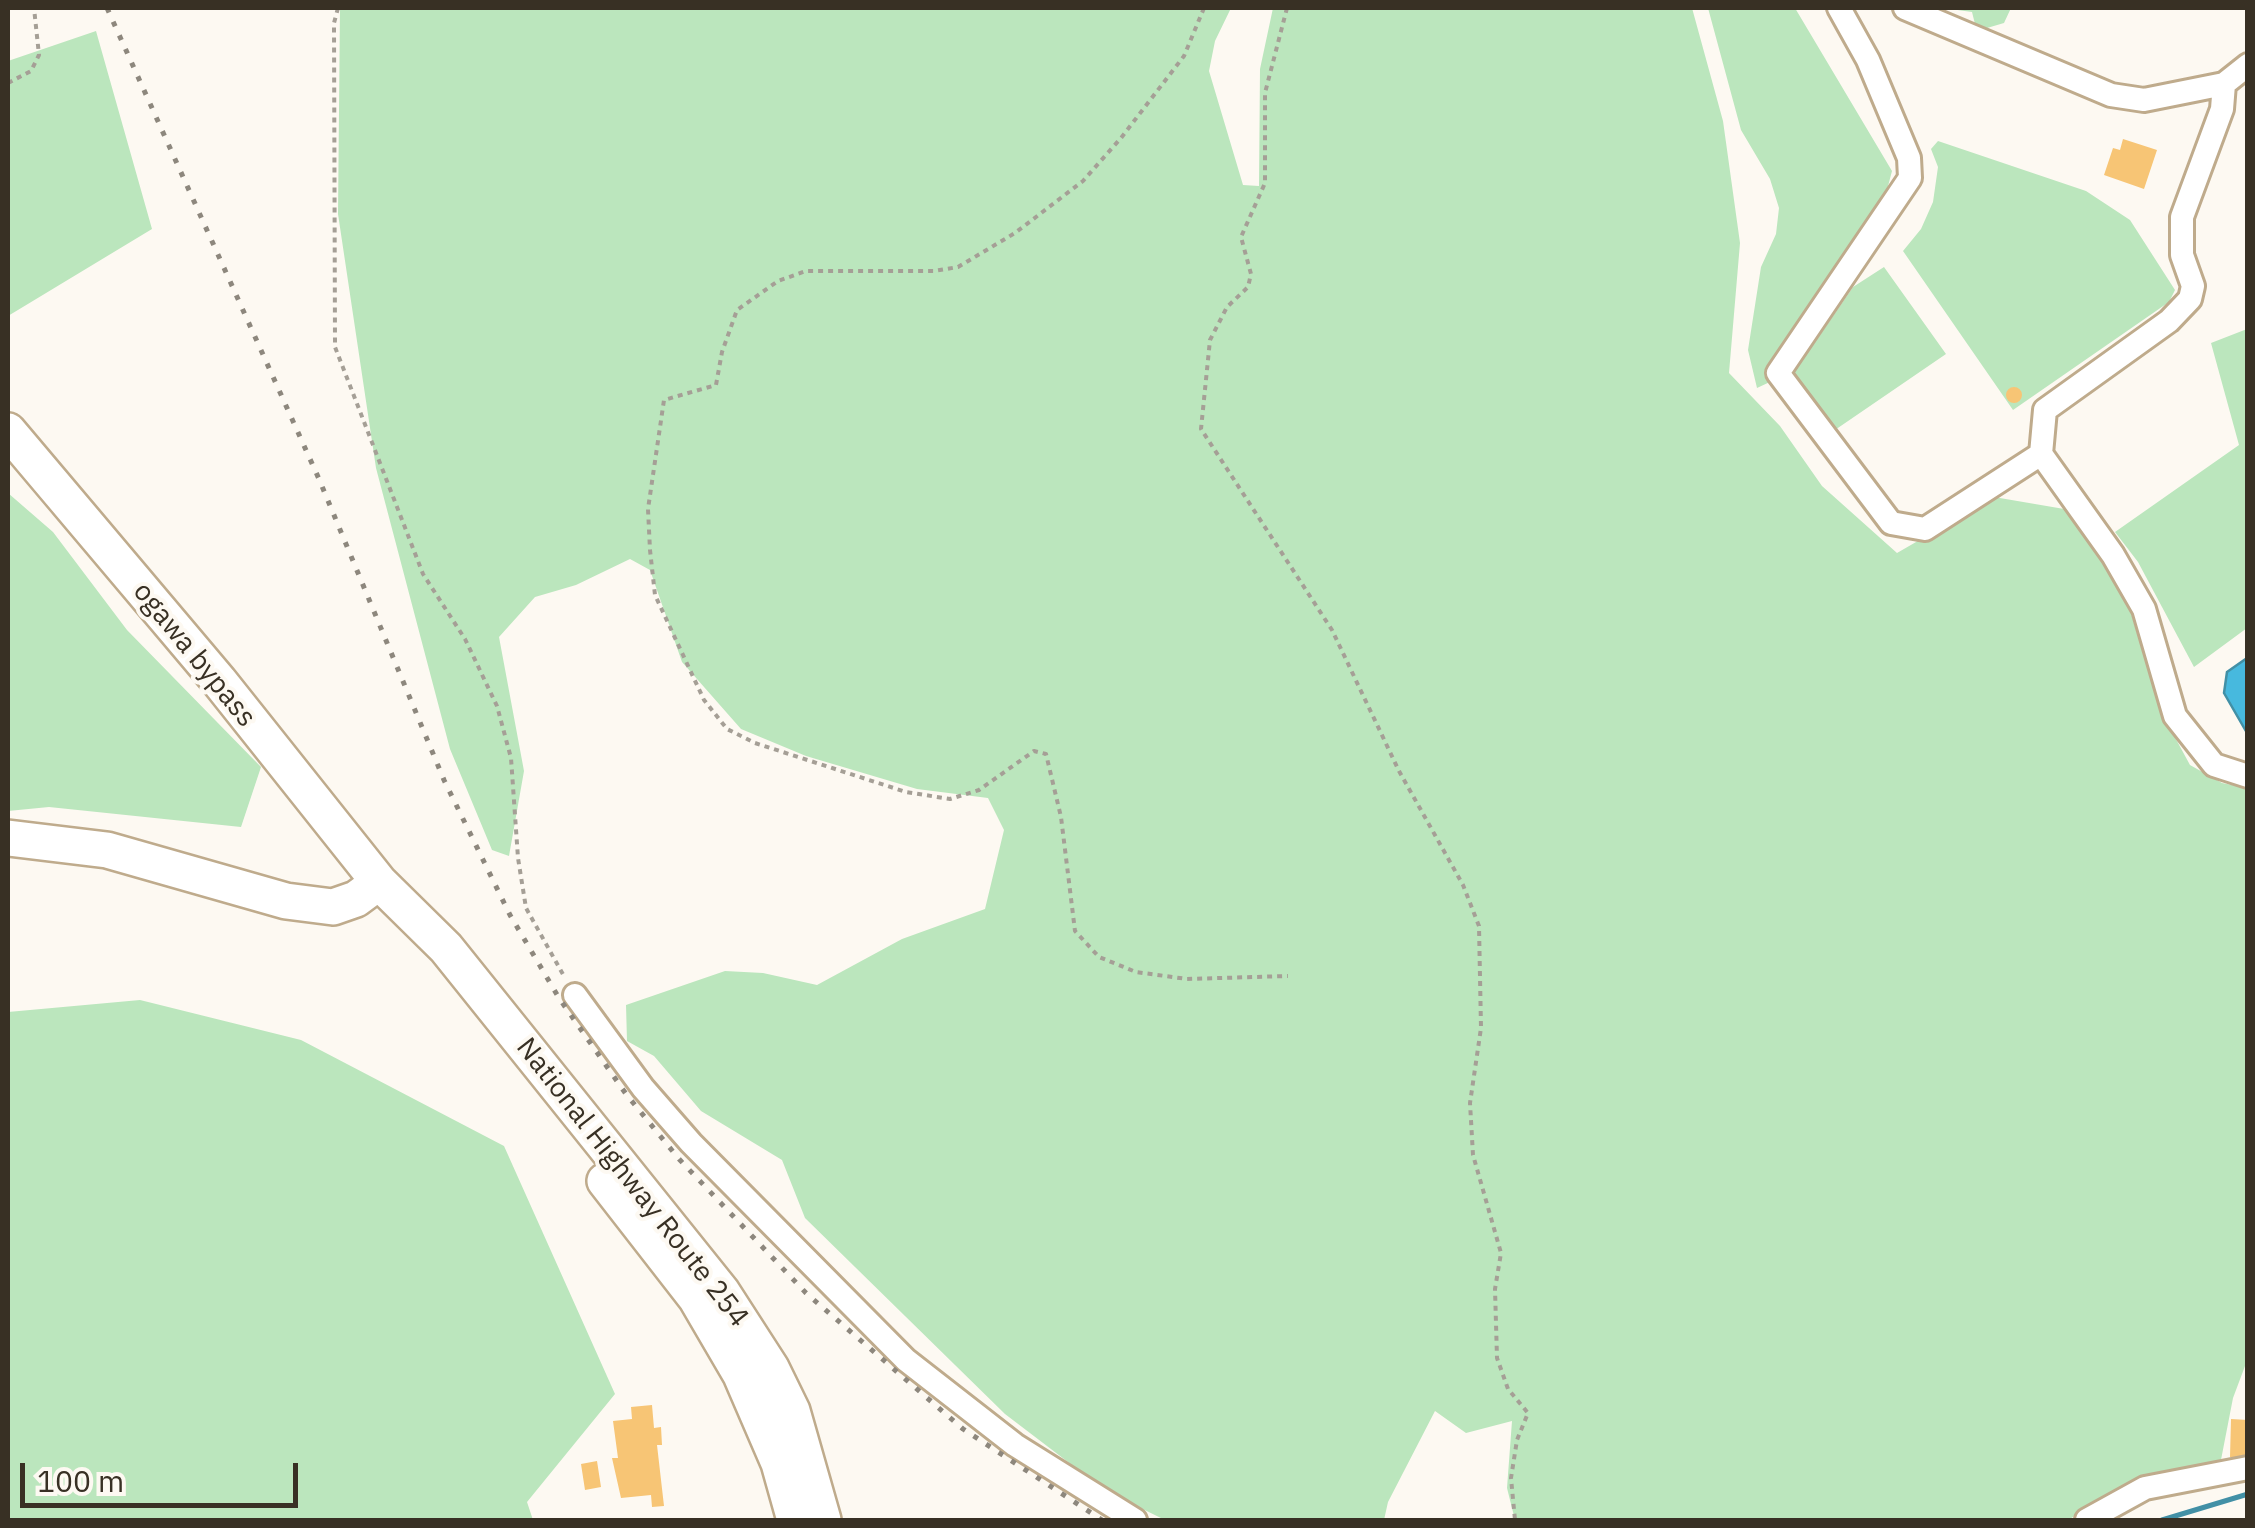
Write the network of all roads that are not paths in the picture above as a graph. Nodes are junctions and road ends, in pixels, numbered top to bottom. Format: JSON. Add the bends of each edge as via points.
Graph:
{"nodes":[{"id":1,"x":1839,"y":8,"type":"edge"},
{"id":2,"x":1905,"y":8,"type":"edge"},
{"id":3,"x":2248,"y":64,"type":"edge"},
{"id":4,"x":2224,"y":84,"type":"junction"},
{"id":5,"x":8,"y":431,"type":"edge"},
{"id":6,"x":2041,"y":454,"type":"junction"},
{"id":7,"x":2248,"y":776,"type":"edge"},
{"id":8,"x":8,"y":838,"type":"edge"},
{"id":9,"x":379,"y":882,"type":"junction"},
{"id":10,"x":575,"y":994,"type":"road end"},
{"id":11,"x":2248,"y":1468,"type":"edge"},
{"id":12,"x":795,"y":1520,"type":"edge"},
{"id":13,"x":822,"y":1520,"type":"edge"},
{"id":14,"x":1135,"y":1520,"type":"edge"},
{"id":15,"x":2087,"y":1520,"type":"edge"}],
"edges":[{"from":1,"to":6,"type":"street","via":[[1909,158],[1910,178],[1778,374],[1891,523],[1924,529]]},
{"from":2,"to":4,"type":"street","via":[[2111,95],[2144,100]]},
{"from":3,"to":4,"type":"street"},
{"from":4,"to":6,"type":"street","via":[[2222,109],[2182,217],[2190,299],[2045,410]]},
{"from":5,"to":9,"type":"highway","name":"ogawa bypass"},
{"from":6,"to":7,"type":"street","via":[[2144,609],[2175,716],[2214,765]]},
{"from":8,"to":9,"type":"highway","via":[[107,850],[286,901],[333,907]]},
{"from":9,"to":12,"type":"highway","name":"National Highway Route 254","via":[[434,966],[696,1298],[741,1375]]},
{"from":9,"to":13,"type":"highway","name":"National Highway Route 254","via":[[446,948],[722,1292],[792,1411]]},
{"from":10,"to":14,"type":"street","via":[[691,1144],[906,1360],[1014,1445]]},
{"from":11,"to":15,"type":"street","via":[[2145,1488]]}]}
